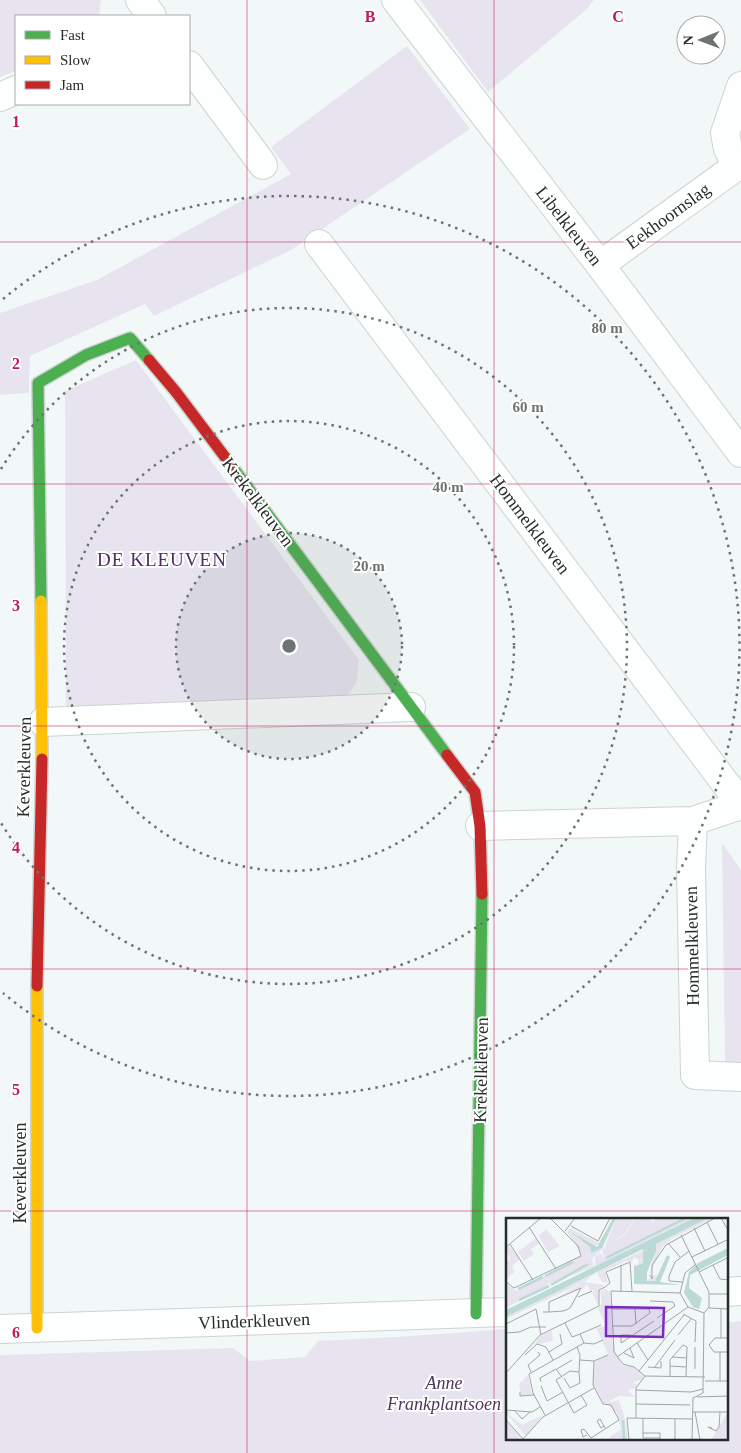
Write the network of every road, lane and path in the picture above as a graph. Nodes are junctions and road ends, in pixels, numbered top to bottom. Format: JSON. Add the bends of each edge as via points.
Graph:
{"nodes":[{"id":1,"x":140,"y":0,"type":"edge"},
{"id":2,"x":396,"y":0,"type":"edge"},
{"id":3,"x":151,"y":15,"type":"edge"},
{"id":4,"x":190,"y":66,"type":"edge"},
{"id":5,"x":741,"y":86,"type":"edge"},
{"id":6,"x":15,"y":90,"type":"edge"},
{"id":7,"x":0,"y":97,"type":"edge"},
{"id":8,"x":263,"y":165,"type":"dead end"},
{"id":9,"x":739,"y":166,"type":"edge"},
{"id":10,"x":319,"y":244,"type":"dead end"},
{"id":11,"x":600,"y":265,"type":"junction"},
{"id":12,"x":86,"y":355,"type":"joint"},
{"id":13,"x":741,"y":453,"type":"edge"},
{"id":14,"x":411,"y":707,"type":"junction"},
{"id":15,"x":43,"y":722,"type":"junction"},
{"id":16,"x":741,"y":805,"type":"edge"},
{"id":17,"x":693,"y":822,"type":"junction"},
{"id":18,"x":480,"y":826,"type":"junction"},
{"id":19,"x":741,"y":1077,"type":"edge"},
{"id":20,"x":741,"y":1291,"type":"edge"},
{"id":21,"x":728,"y":1292,"type":"edge"},
{"id":22,"x":506,"y":1312,"type":"edge"},
{"id":23,"x":476,"y":1314,"type":"junction"},
{"id":24,"x":37,"y":1328,"type":"junction"},
{"id":25,"x":0,"y":1330,"type":"edge"}],
"edges":[{"from":1,"to":3,"type":"street"},
{"from":2,"to":11,"type":"street","name":"Libelkleuven"},
{"from":4,"to":8,"type":"street"},
{"from":5,"to":9,"type":"street","name":"Eekhoornslag","via":[[725,133],[728,149]]},
{"from":6,"to":7,"type":"street"},
{"from":9,"to":11,"type":"street","name":"Eekhoornslag"},
{"from":10,"to":16,"type":"street","name":"Hommelkleuven"},
{"from":11,"to":13,"type":"street","name":"Libelkleuven"},
{"from":12,"to":14,"type":"street","name":"Krekelkleuven","via":[[130,338],[176,392]]},
{"from":12,"to":15,"type":"street","name":"Keverkleuven","via":[[38,383]]},
{"from":14,"to":15,"type":"street"},
{"from":14,"to":18,"type":"street","name":"Krekelkleuven","via":[[475,792]]},
{"from":15,"to":24,"type":"street","name":"Keverkleuven","via":[[38,934]]},
{"from":16,"to":17,"type":"street","name":"Hommelkleuven"},
{"from":17,"to":18,"type":"street"},
{"from":17,"to":19,"type":"street","name":"Hommelkleuven","via":[[691,868],[696,1075]]},
{"from":18,"to":23,"type":"street","name":"Krekelkleuven","via":[[484,920]]},
{"from":20,"to":21,"type":"street"},
{"from":22,"to":23,"type":"street","name":"Vlinderkleuven"},
{"from":23,"to":24,"type":"street","name":"Vlinderkleuven"},
{"from":24,"to":25,"type":"street","name":"Vlinderkleuven"}]}
